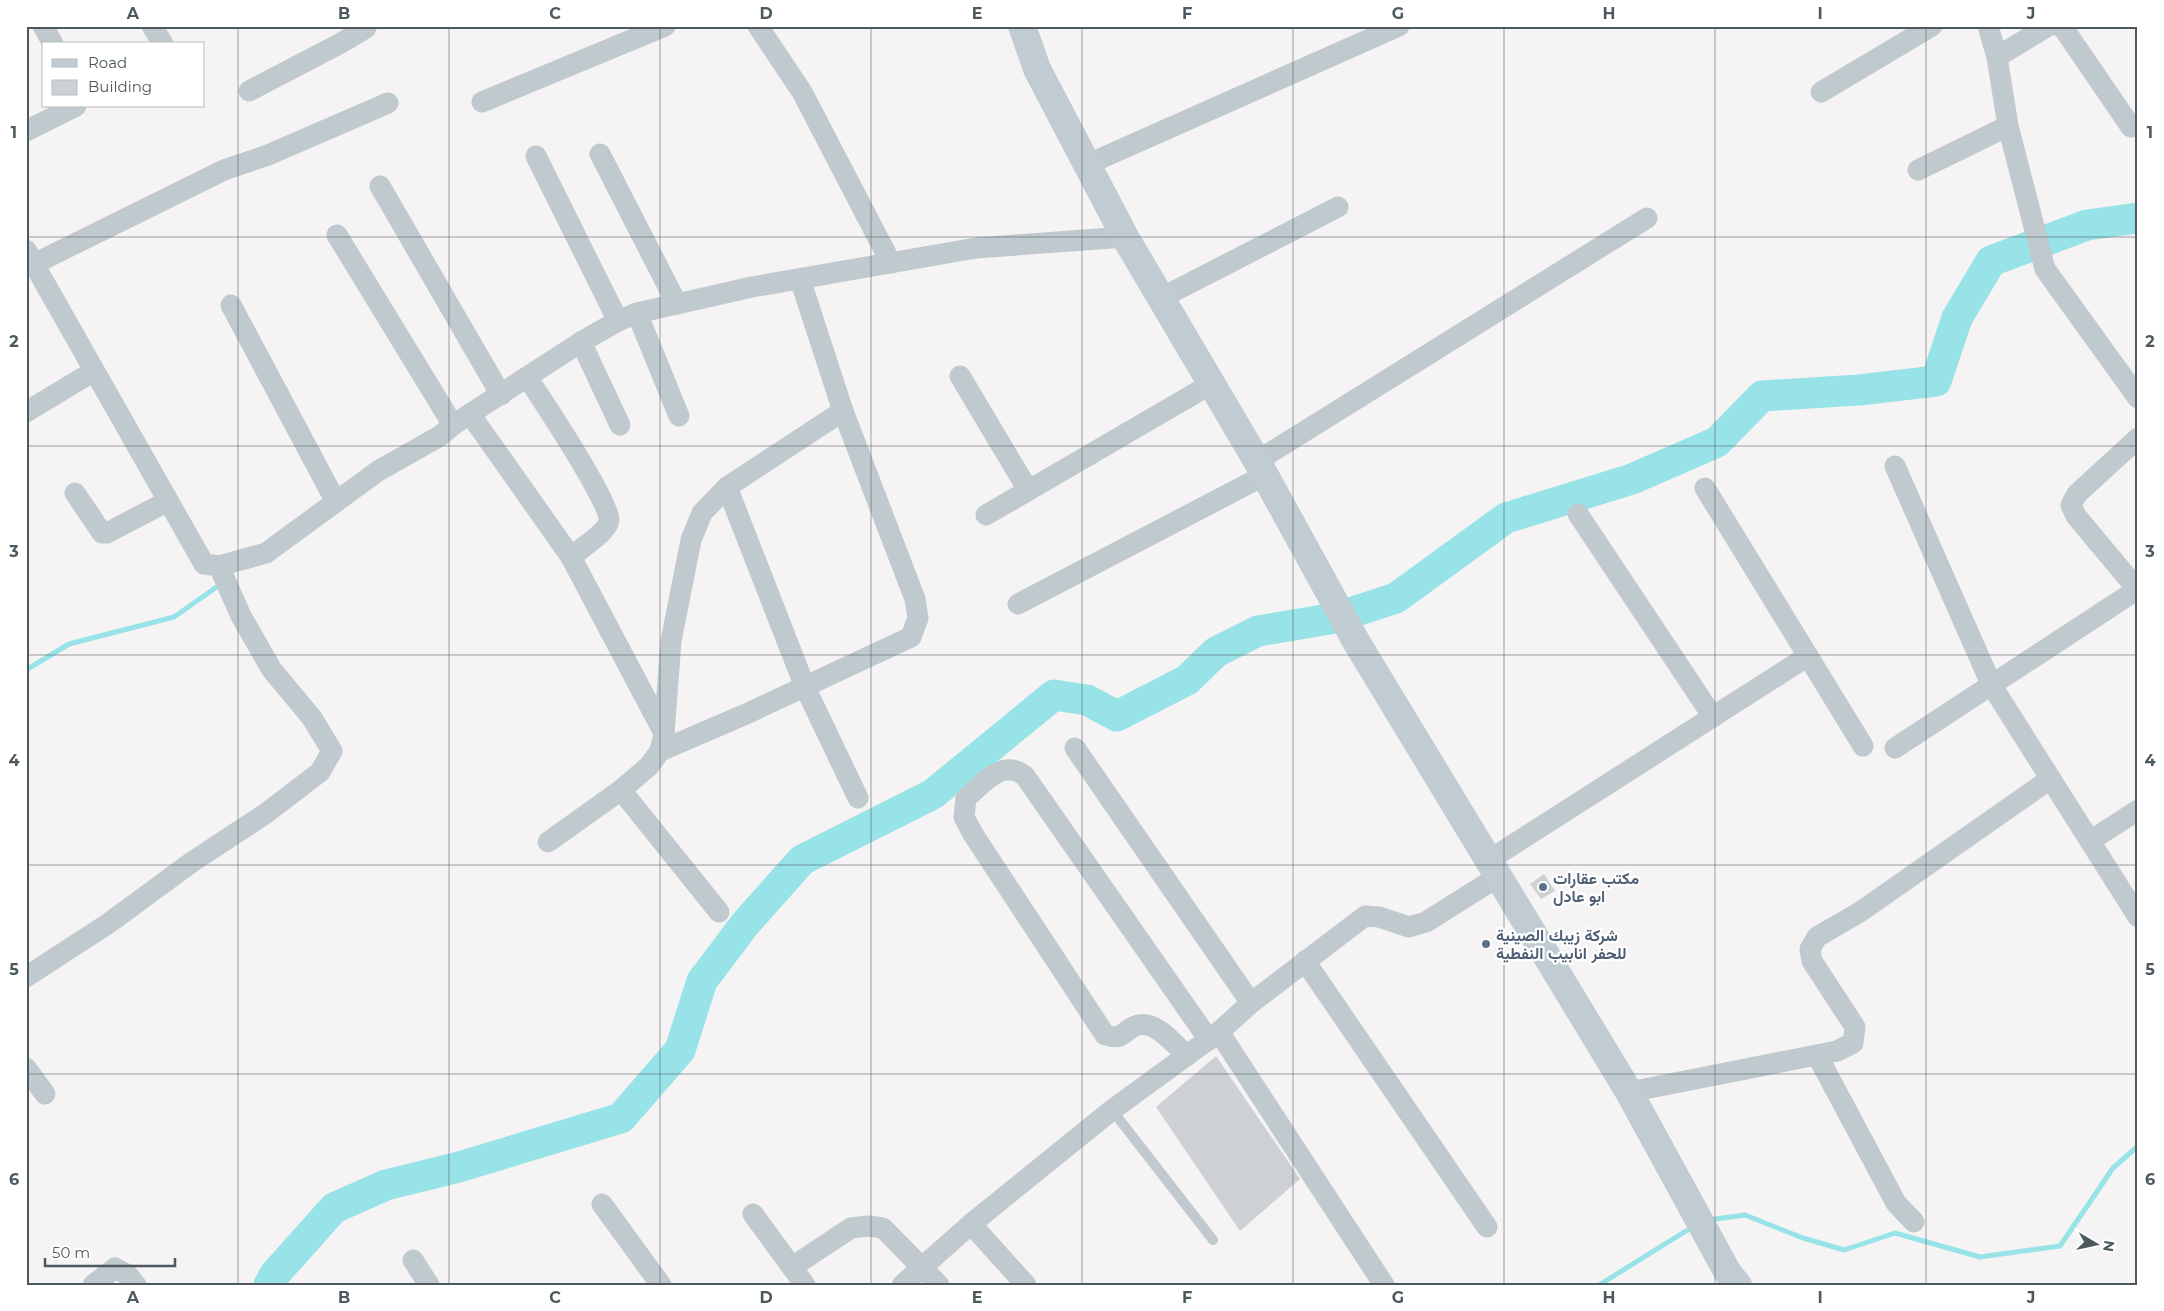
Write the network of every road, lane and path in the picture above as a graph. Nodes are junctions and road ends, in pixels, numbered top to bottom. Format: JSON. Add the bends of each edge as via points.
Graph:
{"nodes":[{"id":1,"x":43,"y":26,"type":"edge"},
{"id":2,"x":152,"y":26,"type":"edge"},
{"id":3,"x":665,"y":26,"type":"edge"},
{"id":4,"x":758,"y":26,"type":"edge"},
{"id":5,"x":1022,"y":26,"type":"edge"},
{"id":6,"x":1399,"y":26,"type":"edge"},
{"id":7,"x":1932,"y":26,"type":"edge"},
{"id":8,"x":1988,"y":26,"type":"edge"},
{"id":9,"x":2048,"y":26,"type":"edge"},
{"id":10,"x":2059,"y":26,"type":"edge"},
{"id":11,"x":370,"y":27,"type":"edge"},
{"id":12,"x":52,"y":42,"type":"edge"},
{"id":13,"x":162,"y":42,"type":"edge"},
{"id":14,"x":1997,"y":57,"type":"junction"},
{"id":15,"x":249,"y":90,"type":"dead end"},
{"id":16,"x":1821,"y":92,"type":"dead end"},
{"id":17,"x":482,"y":102,"type":"dead end"},
{"id":18,"x":388,"y":103,"type":"dead end"},
{"id":19,"x":72,"y":108,"type":"edge"},
{"id":20,"x":2008,"y":126,"type":"junction"},
{"id":21,"x":2131,"y":127,"type":"dead end"},
{"id":22,"x":26,"y":131,"type":"edge"},
{"id":23,"x":600,"y":154,"type":"dead end"},
{"id":24,"x":536,"y":156,"type":"dead end"},
{"id":25,"x":1086,"y":165,"type":"junction"},
{"id":26,"x":1918,"y":170,"type":"dead end"},
{"id":27,"x":380,"y":186,"type":"dead end"},
{"id":28,"x":1338,"y":207,"type":"dead end"},
{"id":29,"x":1646,"y":218,"type":"dead end"},
{"id":30,"x":337,"y":235,"type":"dead end"},
{"id":31,"x":1125,"y":237,"type":"junction"},
{"id":32,"x":30,"y":256,"type":"edge"},
{"id":33,"x":891,"y":263,"type":"junction"},
{"id":34,"x":800,"y":279,"type":"junction"},
{"id":35,"x":1161,"y":298,"type":"junction"},
{"id":36,"x":677,"y":304,"type":"junction"},
{"id":37,"x":230,"y":305,"type":"dead end"},
{"id":38,"x":627,"y":317,"type":"junction"},
{"id":39,"x":581,"y":342,"type":"junction"},
{"id":40,"x":94,"y":371,"type":"junction"},
{"id":41,"x":960,"y":376,"type":"dead end"},
{"id":42,"x":527,"y":377,"type":"junction"},
{"id":43,"x":1212,"y":384,"type":"junction"},
{"id":44,"x":2134,"y":386,"type":"edge"},
{"id":45,"x":501,"y":395,"type":"junction"},
{"id":46,"x":843,"y":411,"type":"junction"},
{"id":47,"x":26,"y":412,"type":"edge"},
{"id":48,"x":679,"y":416,"type":"dead end"},
{"id":49,"x":462,"y":420,"type":"junction"},
{"id":50,"x":620,"y":425,"type":"dead end"},
{"id":51,"x":2138,"y":438,"type":"edge"},
{"id":52,"x":1895,"y":466,"type":"dead end"},
{"id":53,"x":1261,"y":468,"type":"junction"},
{"id":54,"x":727,"y":487,"type":"junction"},
{"id":55,"x":1705,"y":488,"type":"dead end"},
{"id":56,"x":1028,"y":490,"type":"junction"},
{"id":57,"x":75,"y":493,"type":"dead end"},
{"id":58,"x":168,"y":501,"type":"junction"},
{"id":59,"x":336,"y":502,"type":"junction"},
{"id":60,"x":1578,"y":514,"type":"dead end"},
{"id":61,"x":986,"y":515,"type":"dead end"},
{"id":62,"x":571,"y":556,"type":"junction"},
{"id":63,"x":219,"y":566,"type":"junction"},
{"id":64,"x":2137,"y":589,"type":"edge"},
{"id":65,"x":1018,"y":604,"type":"dead end"},
{"id":66,"x":1808,"y":656,"type":"junction"},
{"id":67,"x":1992,"y":686,"type":"junction"},
{"id":68,"x":805,"y":687,"type":"junction"},
{"id":69,"x":1714,"y":716,"type":"junction"},
{"id":70,"x":662,"y":742,"type":"junction"},
{"id":71,"x":1863,"y":746,"type":"dead end"},
{"id":72,"x":1075,"y":748,"type":"dead end"},
{"id":73,"x":1895,"y":748,"type":"dead end"},
{"id":74,"x":2050,"y":779,"type":"junction"},
{"id":75,"x":621,"y":790,"type":"junction"},
{"id":76,"x":858,"y":798,"type":"dead end"},
{"id":77,"x":2138,"y":810,"type":"edge"},
{"id":78,"x":2090,"y":841,"type":"junction"},
{"id":79,"x":548,"y":842,"type":"dead end"},
{"id":80,"x":1494,"y":868,"type":"junction"},
{"id":81,"x":719,"y":912,"type":"dead end"},
{"id":82,"x":2138,"y":917,"type":"edge"},
{"id":83,"x":1305,"y":961,"type":"junction"},
{"id":84,"x":26,"y":977,"type":"edge"},
{"id":85,"x":1251,"y":1004,"type":"junction"},
{"id":86,"x":1214,"y":1036,"type":"junction"},
{"id":87,"x":1817,"y":1055,"type":"junction"},
{"id":88,"x":1186,"y":1056,"type":"junction"},
{"id":89,"x":26,"y":1068,"type":"edge"},
{"id":90,"x":1629,"y":1092,"type":"junction"},
{"id":91,"x":45,"y":1094,"type":"dead end"},
{"id":92,"x":1112,"y":1110,"type":"junction"},
{"id":93,"x":602,"y":1204,"type":"dead end"},
{"id":94,"x":753,"y":1214,"type":"dead end"},
{"id":95,"x":1914,"y":1222,"type":"dead end"},
{"id":96,"x":972,"y":1224,"type":"junction"},
{"id":97,"x":1487,"y":1227,"type":"dead end"},
{"id":98,"x":1213,"y":1240,"type":"dead end"},
{"id":99,"x":413,"y":1260,"type":"dead end"},
{"id":100,"x":923,"y":1266,"type":"junction"},
{"id":101,"x":792,"y":1267,"type":"junction"},
{"id":102,"x":93,"y":1285,"type":"edge"},
{"id":103,"x":136,"y":1285,"type":"edge"},
{"id":104,"x":429,"y":1285,"type":"edge"},
{"id":105,"x":661,"y":1285,"type":"edge"},
{"id":106,"x":805,"y":1285,"type":"edge"},
{"id":107,"x":902,"y":1285,"type":"edge"},
{"id":108,"x":939,"y":1285,"type":"edge"},
{"id":109,"x":1026,"y":1285,"type":"edge"},
{"id":110,"x":1384,"y":1285,"type":"edge"},
{"id":111,"x":1738,"y":1285,"type":"edge"}],
"edges":[{"from":1,"to":12,"type":"street"},
{"from":2,"to":13,"type":"street"},
{"from":3,"to":17,"type":"street"},
{"from":4,"to":33,"type":"street","via":[[802,92]]},
{"from":5,"to":25,"type":"main road","via":[[1037,69]]},
{"from":6,"to":25,"type":"street"},
{"from":7,"to":16,"type":"street"},
{"from":8,"to":14,"type":"street"},
{"from":9,"to":14,"type":"street"},
{"from":10,"to":21,"type":"street"},
{"from":11,"to":15,"type":"street"},
{"from":14,"to":20,"type":"street"},
{"from":18,"to":32,"type":"street","via":[[268,155],[224,170]]},
{"from":19,"to":22,"type":"street"},
{"from":20,"to":26,"type":"street"},
{"from":20,"to":44,"type":"street","via":[[2045,269]]},
{"from":23,"to":36,"type":"street"},
{"from":24,"to":38,"type":"street"},
{"from":25,"to":31,"type":"main road"},
{"from":27,"to":45,"type":"street"},
{"from":28,"to":35,"type":"street"},
{"from":29,"to":53,"type":"street"},
{"from":30,"to":49,"type":"street"},
{"from":31,"to":33,"type":"street","via":[[976,248]]},
{"from":31,"to":35,"type":"main road"},
{"from":32,"to":40,"type":"street"},
{"from":33,"to":34,"type":"street"},
{"from":34,"to":36,"type":"street"},
{"from":34,"to":46,"type":"street"},
{"from":35,"to":43,"type":"main road"},
{"from":36,"to":38,"type":"street"},
{"from":37,"to":59,"type":"street"},
{"from":38,"to":39,"type":"street"},
{"from":38,"to":48,"type":"street"},
{"from":39,"to":42,"type":"street"},
{"from":39,"to":50,"type":"street"},
{"from":40,"to":47,"type":"street"},
{"from":40,"to":58,"type":"street"},
{"from":41,"to":56,"type":"street"},
{"from":42,"to":45,"type":"street"},
{"from":42,"to":62,"type":"street","via":[[578,458],[609,519],[606,529]]},
{"from":43,"to":53,"type":"main road"},
{"from":43,"to":56,"type":"street"},
{"from":45,"to":49,"type":"street"},
{"from":46,"to":54,"type":"street"},
{"from":46,"to":68,"type":"street","via":[[915,599],[918,618],[911,637]]},
{"from":49,"to":59,"type":"street","via":[[378,471]]},
{"from":49,"to":62,"type":"street"},
{"from":51,"to":64,"type":"street","via":[[2076,494],[2071,505],[2076,516]]},
{"from":52,"to":67,"type":"street"},
{"from":53,"to":65,"type":"street"},
{"from":53,"to":80,"type":"main road","via":[[1357,643]]},
{"from":54,"to":68,"type":"street"},
{"from":54,"to":70,"type":"street","via":[[702,513],[690,540],[670,641]]},
{"from":55,"to":66,"type":"street"},
{"from":56,"to":61,"type":"street"},
{"from":57,"to":58,"type":"street","via":[[102,533]]},
{"from":58,"to":63,"type":"street","via":[[204,564]]},
{"from":59,"to":63,"type":"street","via":[[266,553]]},
{"from":60,"to":69,"type":"street"},
{"from":62,"to":70,"type":"street"},
{"from":63,"to":84,"type":"street","via":[[240,616],[272,670],[312,718],[332,751],[320,772],[265,814]]},
{"from":64,"to":67,"type":"street"},
{"from":66,"to":69,"type":"street"},
{"from":66,"to":71,"type":"street"},
{"from":67,"to":73,"type":"street"},
{"from":67,"to":74,"type":"street"},
{"from":68,"to":70,"type":"street"},
{"from":68,"to":76,"type":"street"},
{"from":69,"to":80,"type":"street"},
{"from":70,"to":75,"type":"street","via":[[649,766]]},
{"from":72,"to":85,"type":"street"},
{"from":74,"to":78,"type":"street"},
{"from":74,"to":87,"type":"street","via":[[1860,912],[1817,937],[1810,949],[1812,961],[1855,1027],[1853,1043],[1837,1051]]},
{"from":75,"to":79,"type":"street"},
{"from":75,"to":81,"type":"street"},
{"from":77,"to":78,"type":"street"},
{"from":78,"to":82,"type":"street"},
{"from":80,"to":83,"type":"street","via":[[1426,922],[1409,927],[1379,916],[1365,916]]},
{"from":80,"to":90,"type":"main road"},
{"from":83,"to":85,"type":"street"},
{"from":83,"to":97,"type":"street"},
{"from":85,"to":86,"type":"street"},
{"from":86,"to":88,"type":"street"},
{"from":86,"to":88,"type":"street","via":[[1024,776],[1008,768],[997,772],[966,798],[964,817],[1105,1035],[1114,1038],[1123,1036],[1140,1024],[1150,1026]]},
{"from":86,"to":110,"type":"street"},
{"from":87,"to":90,"type":"street"},
{"from":87,"to":95,"type":"street","via":[[1896,1203]]},
{"from":88,"to":92,"type":"street"},
{"from":89,"to":91,"type":"street"},
{"from":90,"to":111,"type":"main road","via":[[1728,1273]]},
{"from":92,"to":96,"type":"street"},
{"from":92,"to":98,"type":"lane"},
{"from":93,"to":105,"type":"street"},
{"from":94,"to":101,"type":"street"},
{"from":96,"to":100,"type":"street"},
{"from":96,"to":109,"type":"street"},
{"from":99,"to":104,"type":"street"},
{"from":100,"to":101,"type":"street","via":[[883,1228],[868,1226],[850,1228]]},
{"from":100,"to":107,"type":"street"},
{"from":100,"to":108,"type":"street"},
{"from":101,"to":106,"type":"street"},
{"from":102,"to":103,"type":"street","via":[[115,1268],[128,1275]]}]}
